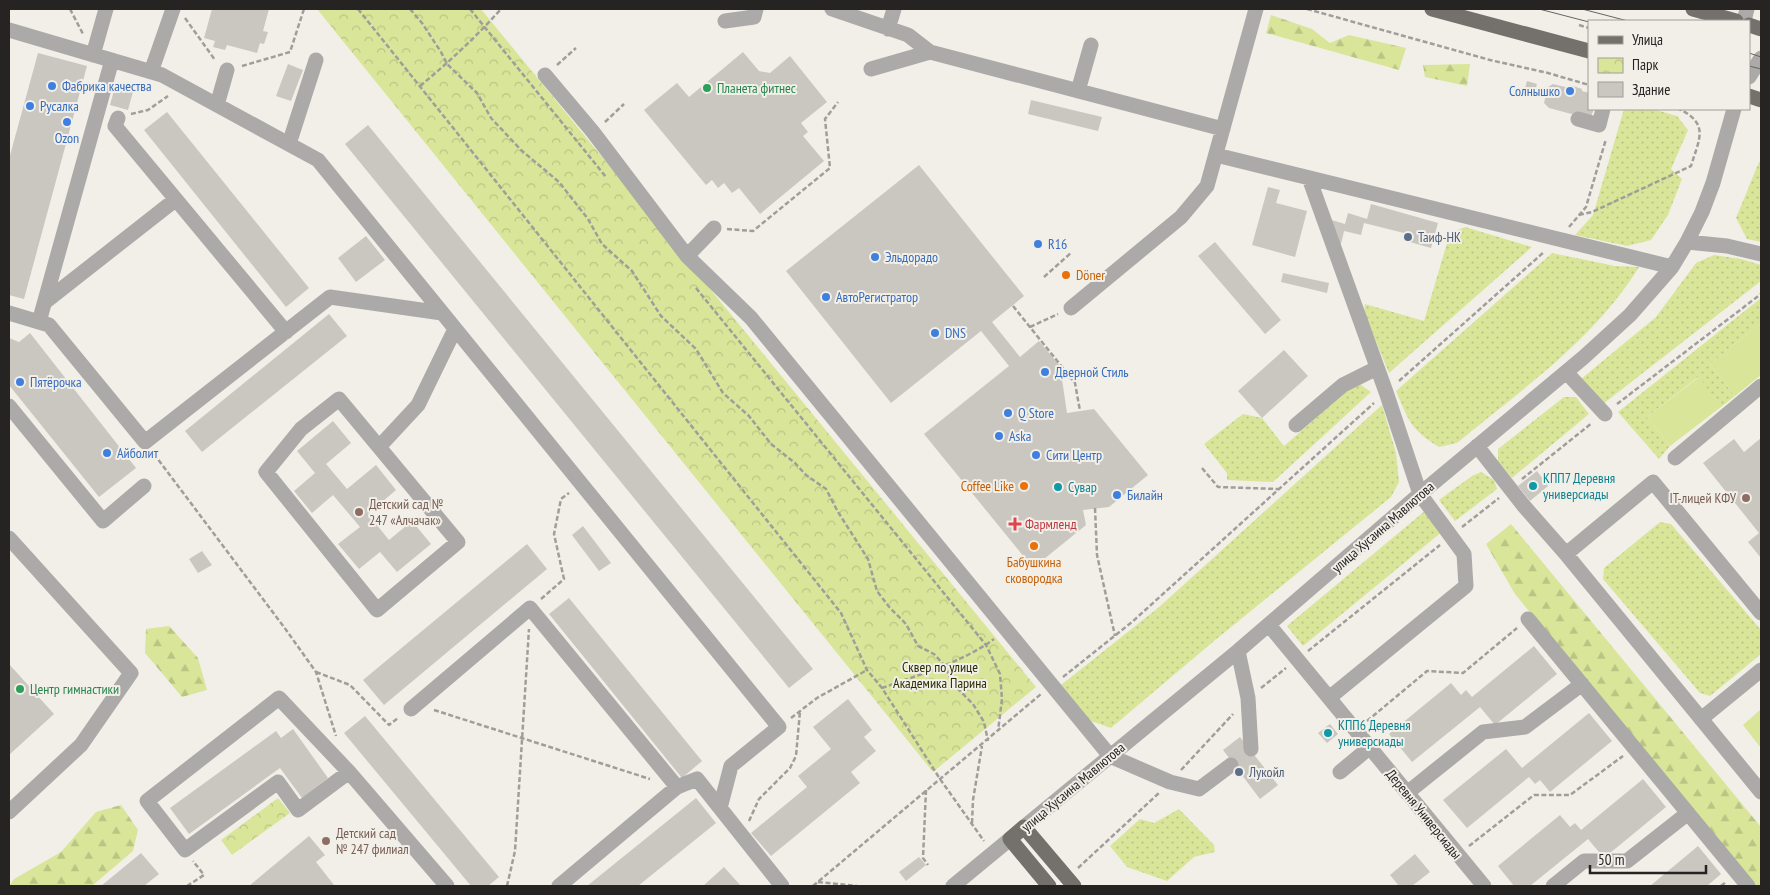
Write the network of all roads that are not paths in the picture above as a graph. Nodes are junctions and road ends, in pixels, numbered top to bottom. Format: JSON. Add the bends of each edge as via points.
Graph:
{"nodes":[{"id":1,"x":106,"y":9,"type":"edge"},
{"id":2,"x":756,"y":9,"type":"edge"},
{"id":3,"x":832,"y":9,"type":"edge"},
{"id":4,"x":894,"y":9,"type":"edge"},
{"id":5,"x":1256,"y":9,"type":"edge"},
{"id":6,"x":1432,"y":9,"type":"edge"},
{"id":7,"x":1693,"y":9,"type":"edge"},
{"id":8,"x":177,"y":11,"type":"edge"},
{"id":9,"x":725,"y":20,"type":"dead end"},
{"id":10,"x":1732,"y":20,"type":"edge"},
{"id":11,"x":888,"y":29,"type":"junction"},
{"id":12,"x":9,"y":30,"type":"edge"},
{"id":13,"x":1091,"y":45,"type":"dead end"},
{"id":14,"x":1588,"y":51,"type":"edge"},
{"id":15,"x":930,"y":52,"type":"junction"},
{"id":16,"x":93,"y":55,"type":"junction"},
{"id":17,"x":1761,"y":58,"type":"edge"},
{"id":18,"x":112,"y":60,"type":"junction"},
{"id":19,"x":316,"y":60,"type":"dead end"},
{"id":20,"x":871,"y":69,"type":"dead end"},
{"id":21,"x":227,"y":70,"type":"road end"},
{"id":22,"x":151,"y":72,"type":"junction"},
{"id":23,"x":545,"y":74,"type":"road end"},
{"id":24,"x":1750,"y":75,"type":"edge"},
{"id":25,"x":1078,"y":91,"type":"junction"},
{"id":26,"x":217,"y":105,"type":"junction"},
{"id":27,"x":1603,"y":110,"type":"edge"},
{"id":28,"x":1734,"y":110,"type":"edge"},
{"id":29,"x":118,"y":118,"type":"road end"},
{"id":30,"x":1578,"y":119,"type":"dead end"},
{"id":31,"x":1223,"y":129,"type":"junction"},
{"id":32,"x":289,"y":144,"type":"junction"},
{"id":33,"x":1216,"y":155,"type":"junction"},
{"id":34,"x":1309,"y":178,"type":"junction"},
{"id":35,"x":175,"y":200,"type":"junction"},
{"id":36,"x":714,"y":228,"type":"road end"},
{"id":37,"x":1687,"y":242,"type":"junction"},
{"id":38,"x":1761,"y":254,"type":"edge"},
{"id":39,"x":687,"y":256,"type":"junction"},
{"id":40,"x":1672,"y":267,"type":"junction"},
{"id":41,"x":44,"y":302,"type":"junction"},
{"id":42,"x":1071,"y":308,"type":"road end"},
{"id":43,"x":442,"y":313,"type":"junction"},
{"id":44,"x":9,"y":314,"type":"edge"},
{"id":45,"x":39,"y":322,"type":"junction"},
{"id":46,"x":455,"y":329,"type":"junction"},
{"id":47,"x":286,"y":332,"type":"junction"},
{"id":48,"x":1378,"y":368,"type":"junction"},
{"id":49,"x":1566,"y":372,"type":"junction"},
{"id":50,"x":1761,"y":386,"type":"edge"},
{"id":51,"x":9,"y":406,"type":"edge"},
{"id":52,"x":1604,"y":414,"type":"road end"},
{"id":53,"x":1296,"y":425,"type":"dead end"},
{"id":54,"x":1477,"y":446,"type":"junction"},
{"id":55,"x":379,"y":447,"type":"junction"},
{"id":56,"x":1675,"y":458,"type":"dead end"},
{"id":57,"x":144,"y":486,"type":"dead end"},
{"id":58,"x":1420,"y":494,"type":"junction"},
{"id":59,"x":9,"y":538,"type":"edge"},
{"id":60,"x":1566,"y":554,"type":"junction"},
{"id":61,"x":1761,"y":613,"type":"edge"},
{"id":62,"x":1528,"y":619,"type":"road end"},
{"id":63,"x":1269,"y":625,"type":"junction"},
{"id":64,"x":1238,"y":651,"type":"junction"},
{"id":65,"x":1761,"y":670,"type":"edge"},
{"id":66,"x":1582,"y":684,"type":"junction"},
{"id":67,"x":1329,"y":698,"type":"junction"},
{"id":68,"x":413,"y":706,"type":"road end"},
{"id":69,"x":1701,"y":719,"type":"junction"},
{"id":70,"x":1369,"y":748,"type":"junction"},
{"id":71,"x":1251,"y":749,"type":"dead end"},
{"id":72,"x":1110,"y":756,"type":"junction"},
{"id":73,"x":1232,"y":764,"type":"tunnel mouth"},
{"id":74,"x":349,"y":772,"type":"junction"},
{"id":75,"x":1340,"y":772,"type":"dead end"},
{"id":76,"x":677,"y":787,"type":"junction"},
{"id":77,"x":1761,"y":792,"type":"edge"},
{"id":78,"x":1407,"y":793,"type":"junction"},
{"id":79,"x":720,"y":808,"type":"junction"},
{"id":80,"x":9,"y":812,"type":"edge"},
{"id":81,"x":1688,"y":813,"type":"junction"},
{"id":82,"x":1024,"y":827,"type":"junction"},
{"id":83,"x":1010,"y":840,"type":"junction"},
{"id":84,"x":447,"y":886,"type":"edge"},
{"id":85,"x":559,"y":886,"type":"edge"},
{"id":86,"x":782,"y":886,"type":"edge"},
{"id":87,"x":953,"y":886,"type":"edge"},
{"id":88,"x":1049,"y":886,"type":"edge"},
{"id":89,"x":1074,"y":886,"type":"edge"},
{"id":90,"x":1484,"y":886,"type":"edge"},
{"id":91,"x":1553,"y":886,"type":"edge"},
{"id":92,"x":1748,"y":886,"type":"edge"}],
"edges":[{"from":1,"to":16,"type":"street"},
{"from":2,"to":9,"type":"street","via":[[754,17]]},
{"from":3,"to":11,"type":"street"},
{"from":4,"to":11,"type":"street"},
{"from":5,"to":31,"type":"street"},
{"from":6,"to":14,"type":"main road"},
{"from":7,"to":10,"type":"main road"},
{"from":8,"to":22,"type":"street"},
{"from":11,"to":15,"type":"street","via":[[908,35]]},
{"from":12,"to":16,"type":"street"},
{"from":13,"to":25,"type":"street"},
{"from":15,"to":20,"type":"street"},
{"from":15,"to":25,"type":"street"},
{"from":16,"to":18,"type":"street"},
{"from":17,"to":24,"type":"street"},
{"from":18,"to":22,"type":"street"},
{"from":18,"to":41,"type":"street"},
{"from":19,"to":32,"type":"street"},
{"from":21,"to":26,"type":"street"},
{"from":22,"to":26,"type":"street"},
{"from":23,"to":39,"type":"street"},
{"from":25,"to":31,"type":"street"},
{"from":26,"to":32,"type":"street"},
{"from":27,"to":30,"type":"street","via":[[1599,125]]},
{"from":28,"to":37,"type":"street","name":"улица Хусаина Мавлютова","via":[[1713,183]]},
{"from":29,"to":35,"type":"street","via":[[115,126]]},
{"from":31,"to":33,"type":"street"},
{"from":32,"to":43,"type":"street","via":[[318,160]]},
{"from":33,"to":34,"type":"street"},
{"from":33,"to":42,"type":"street","via":[[1207,186],[1181,217]]},
{"from":34,"to":40,"type":"street"},
{"from":34,"to":48,"type":"street"},
{"from":35,"to":41,"type":"street"},
{"from":35,"to":47,"type":"street"},
{"from":36,"to":39,"type":"street"},
{"from":37,"to":38,"type":"street"},
{"from":37,"to":40,"type":"street","name":"улица Хусаина Мавлютова"},
{"from":39,"to":72,"type":"street","via":[[751,318]]},
{"from":40,"to":49,"type":"street","name":"улица Хусаина Мавлютова","via":[[1630,315]]},
{"from":41,"to":45,"type":"street"},
{"from":43,"to":46,"type":"street"},
{"from":43,"to":47,"type":"street","via":[[330,297]]},
{"from":44,"to":45,"type":"street"},
{"from":45,"to":47,"type":"street","via":[[49,325],[145,442]]},
{"from":46,"to":55,"type":"street","via":[[418,406]]},
{"from":46,"to":79,"type":"street","via":[[779,727],[731,766]]},
{"from":48,"to":53,"type":"street","via":[[1343,385]]},
{"from":48,"to":58,"type":"street"},
{"from":49,"to":52,"type":"street"},
{"from":49,"to":54,"type":"street","name":"улица Хусаина Мавлютова"},
{"from":50,"to":56,"type":"street"},
{"from":51,"to":57,"type":"street","via":[[103,521]]},
{"from":54,"to":58,"type":"street","name":"улица Хусаина Мавлютова"},
{"from":54,"to":60,"type":"street"},
{"from":55,"to":55,"type":"street","via":[[458,542],[377,610],[266,472],[301,429],[339,399]]},
{"from":58,"to":63,"type":"street","name":"улица Хусаина Мавлютова"},
{"from":58,"to":67,"type":"street","via":[[1464,554],[1466,586]]},
{"from":59,"to":80,"type":"street","via":[[131,673],[81,744]]},
{"from":60,"to":61,"type":"street","via":[[1653,482]]},
{"from":60,"to":69,"type":"street"},
{"from":62,"to":66,"type":"street"},
{"from":63,"to":64,"type":"street","name":"улица Хусаина Мавлютова"},
{"from":63,"to":67,"type":"street","name":"Деревня Универсиады"},
{"from":64,"to":71,"type":"street","via":[[1248,698]]},
{"from":64,"to":72,"type":"street","name":"улица Хусаина Мавлютова"},
{"from":65,"to":69,"type":"street"},
{"from":66,"to":78,"type":"street","via":[[1526,727],[1483,732]]},
{"from":66,"to":81,"type":"street"},
{"from":67,"to":70,"type":"street","name":"Деревня Универсиады"},
{"from":68,"to":76,"type":"street","via":[[530,608]]},
{"from":69,"to":77,"type":"street"},
{"from":70,"to":75,"type":"street"},
{"from":70,"to":78,"type":"street","name":"Деревня Универсиады"},
{"from":72,"to":73,"type":"street","via":[[1170,782],[1199,789]]},
{"from":72,"to":82,"type":"street","name":"улица Хусаина Мавлютова"},
{"from":74,"to":74,"type":"street","via":[[279,698],[147,801],[185,850],[278,782],[298,810]]},
{"from":74,"to":84,"type":"street"},
{"from":76,"to":79,"type":"street","via":[[697,779]]},
{"from":76,"to":85,"type":"street"},
{"from":78,"to":90,"type":"street","name":"Деревня Универсиады"},
{"from":79,"to":86,"type":"street"},
{"from":81,"to":91,"type":"street","via":[[1626,861],[1584,861]]},
{"from":81,"to":92,"type":"street"},
{"from":82,"to":83,"type":"main road","name":"улица Хусаина Мавлютова"},
{"from":82,"to":89,"type":"main road"},
{"from":83,"to":87,"type":"street","name":"улица Хусаина Мавлютова"},
{"from":83,"to":88,"type":"main road"}]}
